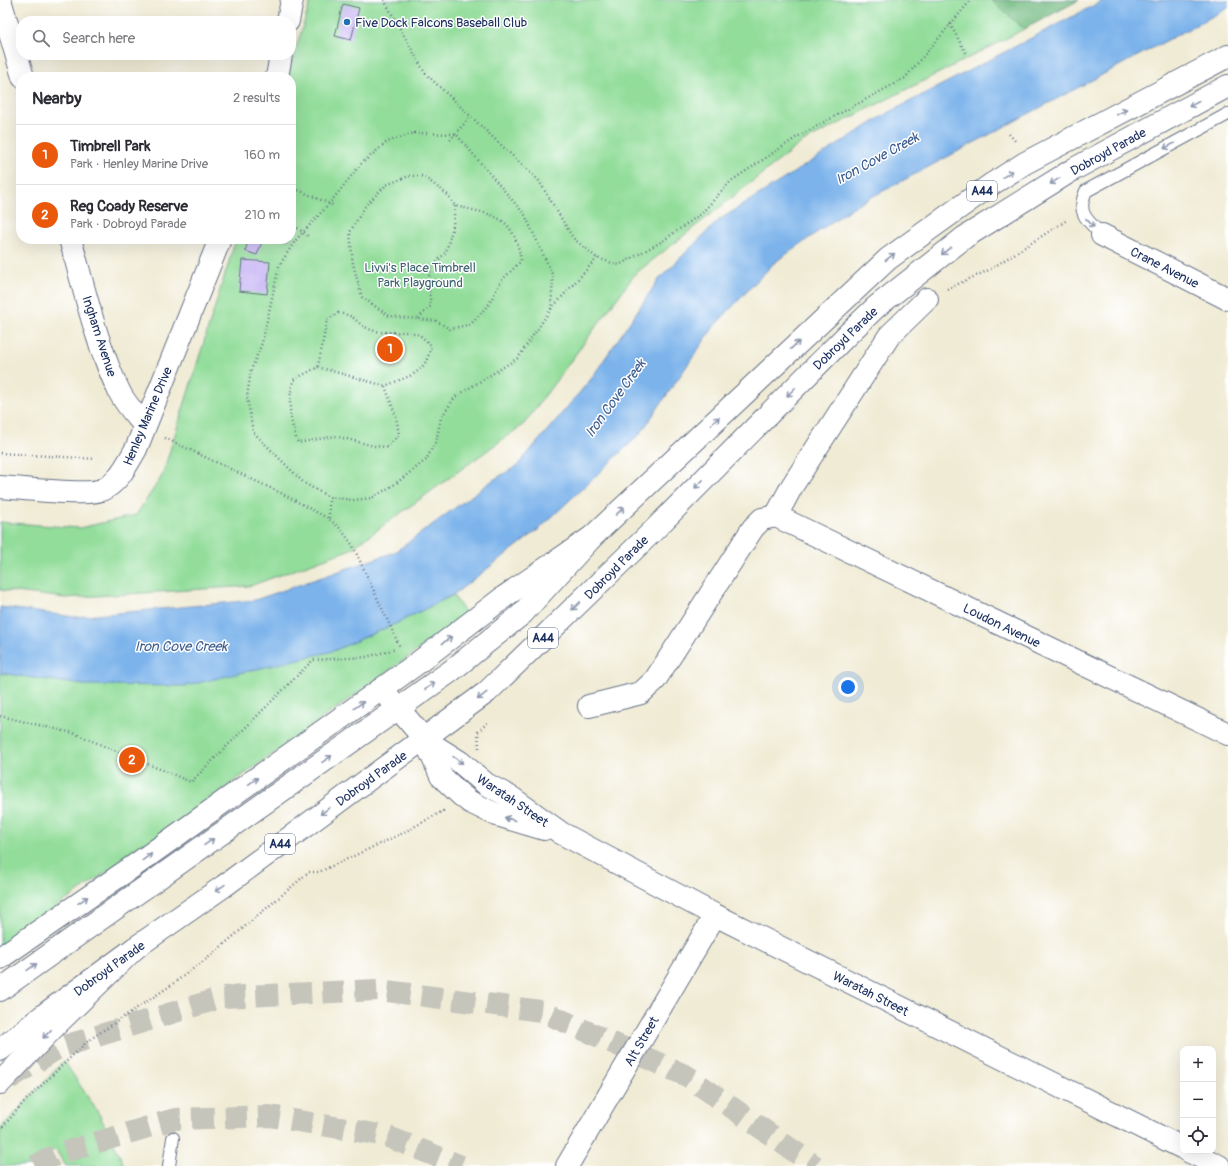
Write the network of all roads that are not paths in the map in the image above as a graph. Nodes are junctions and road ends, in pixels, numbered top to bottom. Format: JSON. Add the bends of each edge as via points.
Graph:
{"nodes":[{"id":1,"x":0,"y":0,"type":"edge"},
{"id":2,"x":292,"y":0,"type":"edge"},
{"id":3,"x":289,"y":16,"type":"edge"},
{"id":4,"x":16,"y":56,"type":"edge"},
{"id":5,"x":1228,"y":56,"type":"edge"},
{"id":6,"x":17,"y":60,"type":"edge"},
{"id":7,"x":280,"y":60,"type":"edge"},
{"id":8,"x":21,"y":72,"type":"edge"},
{"id":9,"x":278,"y":72,"type":"edge"},
{"id":10,"x":1228,"y":86,"type":"edge"},
{"id":11,"x":1228,"y":114,"type":"edge"},
{"id":12,"x":1102,"y":235,"type":"joint"},
{"id":13,"x":71,"y":244,"type":"edge"},
{"id":14,"x":218,"y":244,"type":"edge"},
{"id":15,"x":926,"y":298,"type":"road end"},
{"id":16,"x":1228,"y":299,"type":"edge"},
{"id":17,"x":144,"y":425,"type":"junction"},
{"id":18,"x":0,"y":487,"type":"edge"},
{"id":19,"x":776,"y":516,"type":"junction"},
{"id":20,"x":592,"y":537,"type":"junction"},
{"id":21,"x":382,"y":688,"type":"junction"},
{"id":22,"x":589,"y":706,"type":"dead end"},
{"id":23,"x":398,"y":709,"type":"junction"},
{"id":24,"x":1228,"y":734,"type":"edge"},
{"id":25,"x":425,"y":740,"type":"junction"},
{"id":26,"x":715,"y":915,"type":"junction"},
{"id":27,"x":135,"y":948,"type":"junction"},
{"id":28,"x":0,"y":958,"type":"edge"},
{"id":29,"x":0,"y":990,"type":"edge"},
{"id":30,"x":0,"y":1050,"type":"edge"},
{"id":31,"x":0,"y":1083,"type":"edge"},
{"id":32,"x":173,"y":1138,"type":"dead end"},
{"id":33,"x":1180,"y":1147,"type":"edge"},
{"id":34,"x":1194,"y":1154,"type":"edge"},
{"id":35,"x":169,"y":1166,"type":"edge"},
{"id":36,"x":567,"y":1166,"type":"edge"},
{"id":37,"x":1219,"y":1166,"type":"edge"}],
"edges":[{"from":1,"to":4,"type":"main road"},
{"from":2,"to":3,"type":"main road"},
{"from":20,"to":5,"type":"main road","number":"A44","one_way":true,"via":[[888,259],[1024,163]]},
{"from":6,"to":8,"type":"main road"},
{"from":7,"to":9,"type":"main road"},
{"from":10,"to":25,"type":"main road","name":"Dobroyd Parade","number":"A44","one_way":true,"via":[[1074,169],[965,237],[876,307],[622,562],[487,692]]},
{"from":11,"to":12,"type":"lane","name":"Dobroyd Parade","one_way":true,"via":[[1086,191],[1081,201],[1082,211],[1086,220]]},
{"from":12,"to":16,"type":"main road","name":"Crane Avenue"},
{"from":13,"to":17,"type":"main road","name":"Ingham Avenue","via":[[104,354],[120,394]]},
{"from":14,"to":17,"type":"main road","name":"Henley Marine Drive"},
{"from":15,"to":19,"type":"main road","via":[[889,336],[792,486]]},
{"from":17,"to":18,"type":"main road","name":"Henley Marine Drive","via":[[136,449],[122,474],[103,490],[81,492]]},
{"from":19,"to":22,"type":"main road","via":[[762,519],[753,528],[655,680],[641,693]]},
{"from":19,"to":24,"type":"main road","name":"Loudon Avenue"},
{"from":21,"to":20,"type":"main road","number":"A44","one_way":true,"via":[[504,597]]},
{"from":23,"to":20,"type":"main road","one_way":true,"via":[[451,672],[522,614]]},
{"from":21,"to":23,"type":"main road","name":"Waratah Street"},
{"from":28,"to":21,"type":"main road","number":"A44","one_way":true,"via":[[138,863]]},
{"from":23,"to":25,"type":"main road","name":"Waratah Street"},
{"from":29,"to":23,"type":"main road","one_way":true},
{"from":25,"to":26,"type":"main road","name":"Waratah Street","via":[[441,776],[470,802],[497,814],[561,834]]},
{"from":25,"to":27,"type":"main road","name":"Dobroyd Parade","number":"A44","one_way":true},
{"from":26,"to":33,"type":"main road","name":"Waratah Street"},
{"from":26,"to":36,"type":"main road","name":"Alt Street"},
{"from":27,"to":30,"type":"main road","name":"Dobroyd Parade","number":"A44"},
{"from":27,"to":31,"type":"main road","one_way":true},
{"from":32,"to":35,"type":"lane"},
{"from":34,"to":37,"type":"main road"}]}
